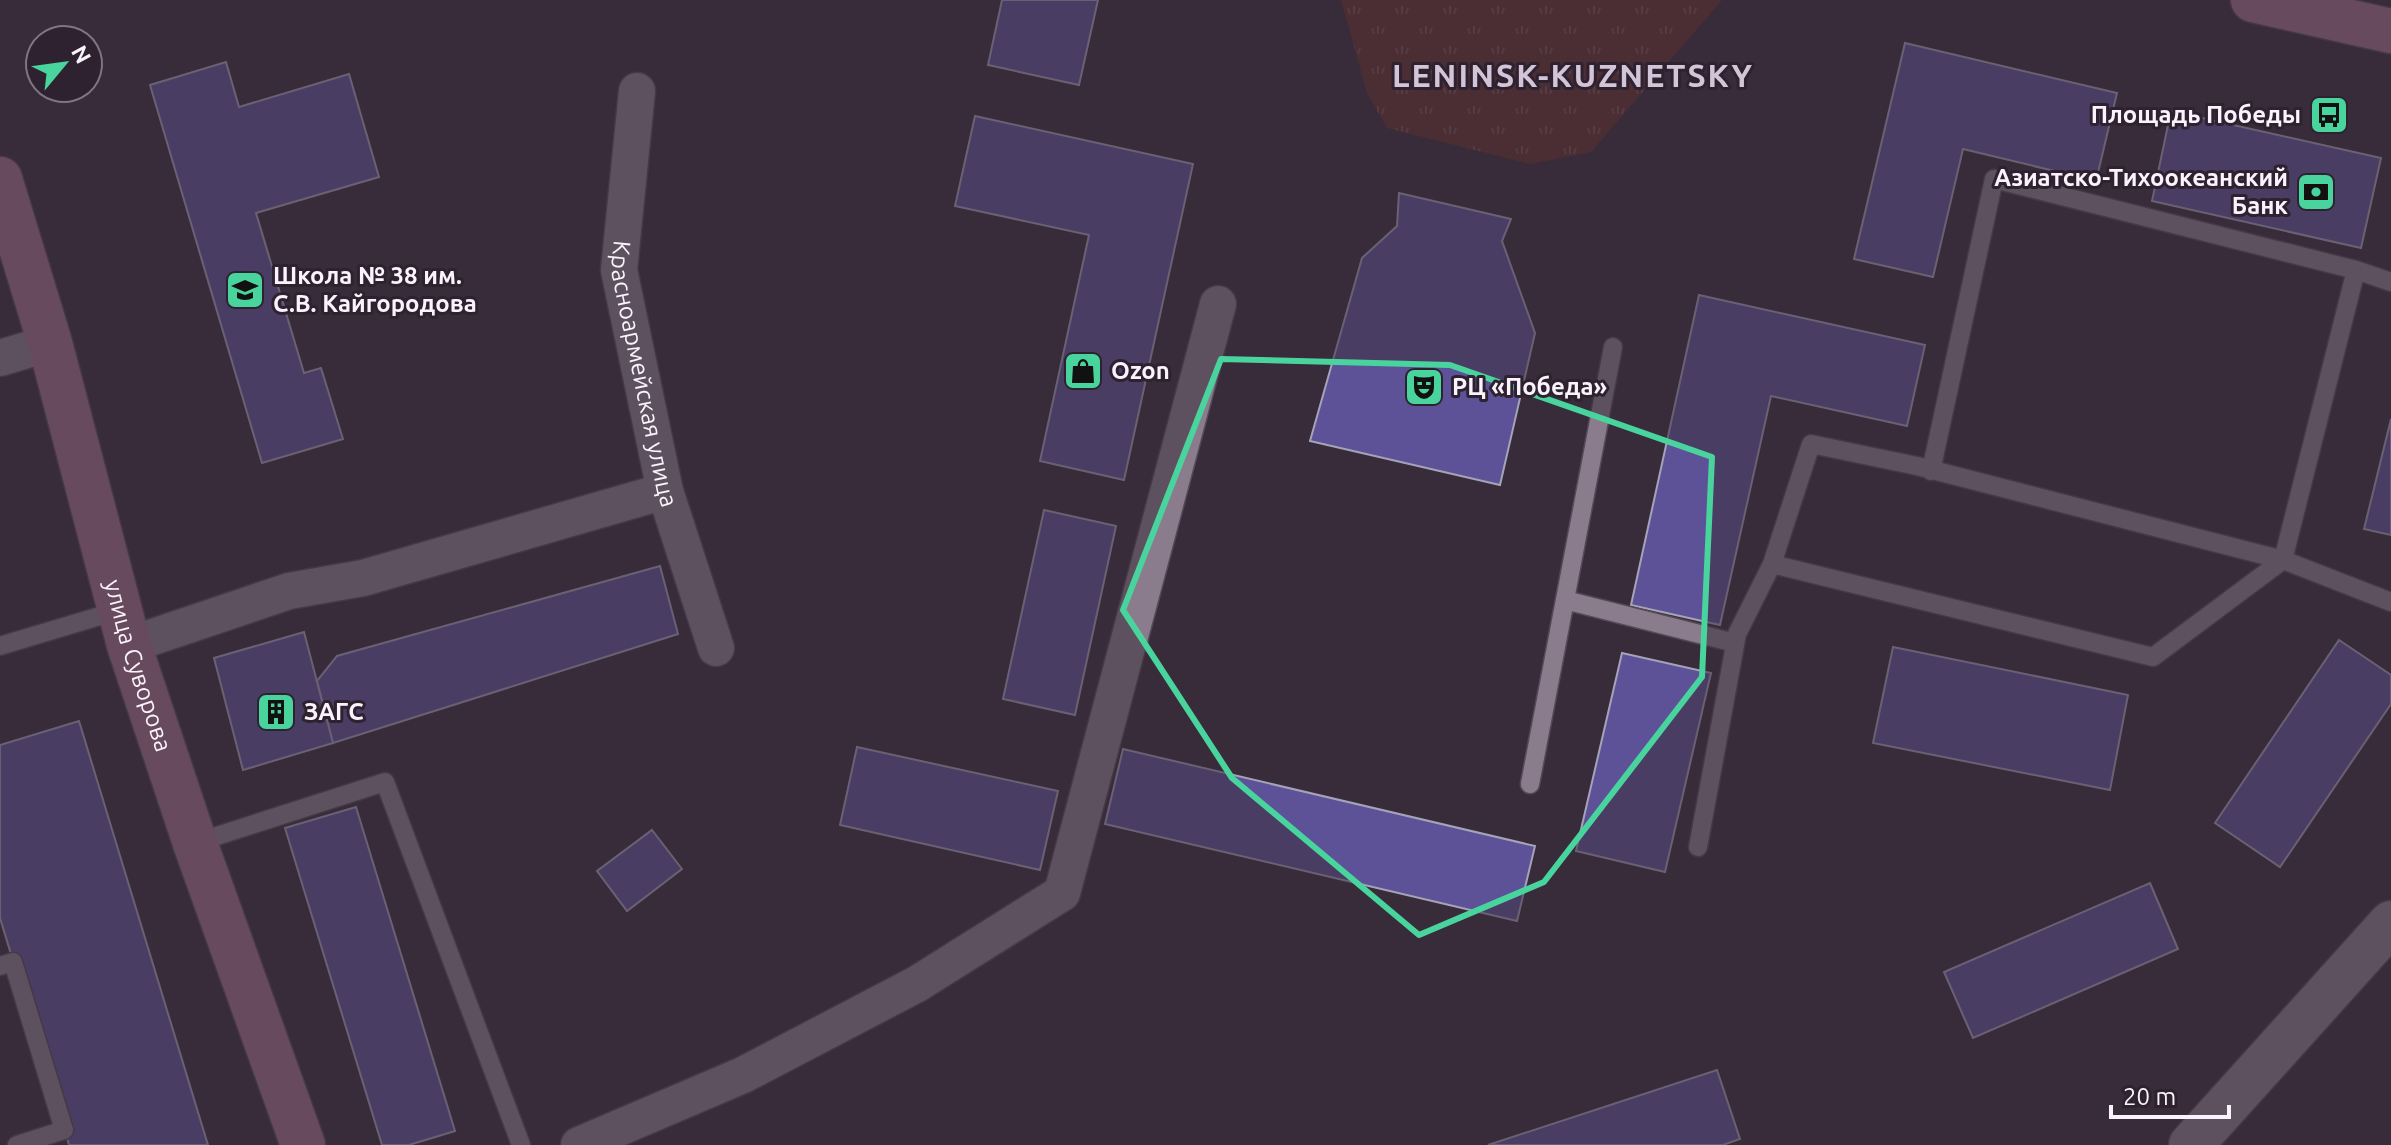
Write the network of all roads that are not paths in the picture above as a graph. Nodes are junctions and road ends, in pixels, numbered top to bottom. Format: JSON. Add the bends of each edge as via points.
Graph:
{"nodes":[{"id":1,"x":2253,"y":0,"type":"edge"},
{"id":2,"x":2340,"y":10,"type":"edge"},
{"id":3,"x":2391,"y":31,"type":"edge"},
{"id":4,"x":637,"y":91,"type":"dead end"},
{"id":5,"x":0,"y":179,"type":"edge"},
{"id":6,"x":2356,"y":270,"type":"junction"},
{"id":7,"x":2391,"y":282,"type":"edge"},
{"id":8,"x":1218,"y":304,"type":"dead end"},
{"id":9,"x":50,"y":343,"type":"junction"},
{"id":10,"x":1613,"y":347,"type":"dead end"},
{"id":11,"x":0,"y":358,"type":"edge"},
{"id":12,"x":1931,"y":471,"type":"junction"},
{"id":13,"x":665,"y":491,"type":"junction"},
{"id":14,"x":2283,"y":560,"type":"junction"},
{"id":15,"x":1772,"y":564,"type":"junction"},
{"id":16,"x":1565,"y":600,"type":"junction"},
{"id":17,"x":2391,"y":602,"type":"edge"},
{"id":18,"x":124,"y":628,"type":"junction"},
{"id":19,"x":1735,"y":643,"type":"junction"},
{"id":20,"x":0,"y":646,"type":"edge"},
{"id":21,"x":716,"y":648,"type":"dead end"},
{"id":22,"x":1530,"y":784,"type":"dead end"},
{"id":23,"x":195,"y":843,"type":"junction"},
{"id":24,"x":1698,"y":847,"type":"dead end"},
{"id":25,"x":2391,"y":923,"type":"edge"},
{"id":26,"x":0,"y":966,"type":"edge"},
{"id":27,"x":17,"y":1145,"type":"edge"},
{"id":28,"x":303,"y":1145,"type":"edge"},
{"id":29,"x":521,"y":1145,"type":"edge"},
{"id":30,"x":579,"y":1145,"type":"edge"},
{"id":31,"x":2191,"y":1145,"type":"edge"}],
"edges":[{"from":1,"to":2,"type":"main road"},
{"from":2,"to":3,"type":"main road"},
{"from":4,"to":13,"type":"street","name":"Красноармейская улица","via":[[619,270]]},
{"from":5,"to":9,"type":"main road","name":"улица Суворова"},
{"from":6,"to":7,"type":"lane"},
{"from":6,"to":12,"type":"lane","via":[[1994,179]]},
{"from":6,"to":14,"type":"lane"},
{"from":8,"to":30,"type":"street","via":[[1062,893],[917,984],[743,1075]]},
{"from":9,"to":11,"type":"street"},
{"from":9,"to":18,"type":"main road","name":"улица Суворова"},
{"from":10,"to":16,"type":"lane"},
{"from":12,"to":14,"type":"lane"},
{"from":12,"to":15,"type":"lane","via":[[1811,444]]},
{"from":13,"to":18,"type":"street","via":[[363,578]]},
{"from":13,"to":21,"type":"street","name":"Красноармейская улица"},
{"from":14,"to":15,"type":"lane","via":[[2153,657]]},
{"from":14,"to":17,"type":"lane"},
{"from":15,"to":19,"type":"lane"},
{"from":16,"to":19,"type":"lane"},
{"from":16,"to":22,"type":"lane"},
{"from":18,"to":20,"type":"lane"},
{"from":18,"to":23,"type":"main road","name":"улица Суворова"},
{"from":19,"to":24,"type":"lane"},
{"from":23,"to":28,"type":"main road","name":"улица Суворова"},
{"from":23,"to":29,"type":"lane","via":[[385,782]]},
{"from":25,"to":31,"type":"street"},
{"from":26,"to":27,"type":"lane","via":[[13,962],[64,1130]]}]}
